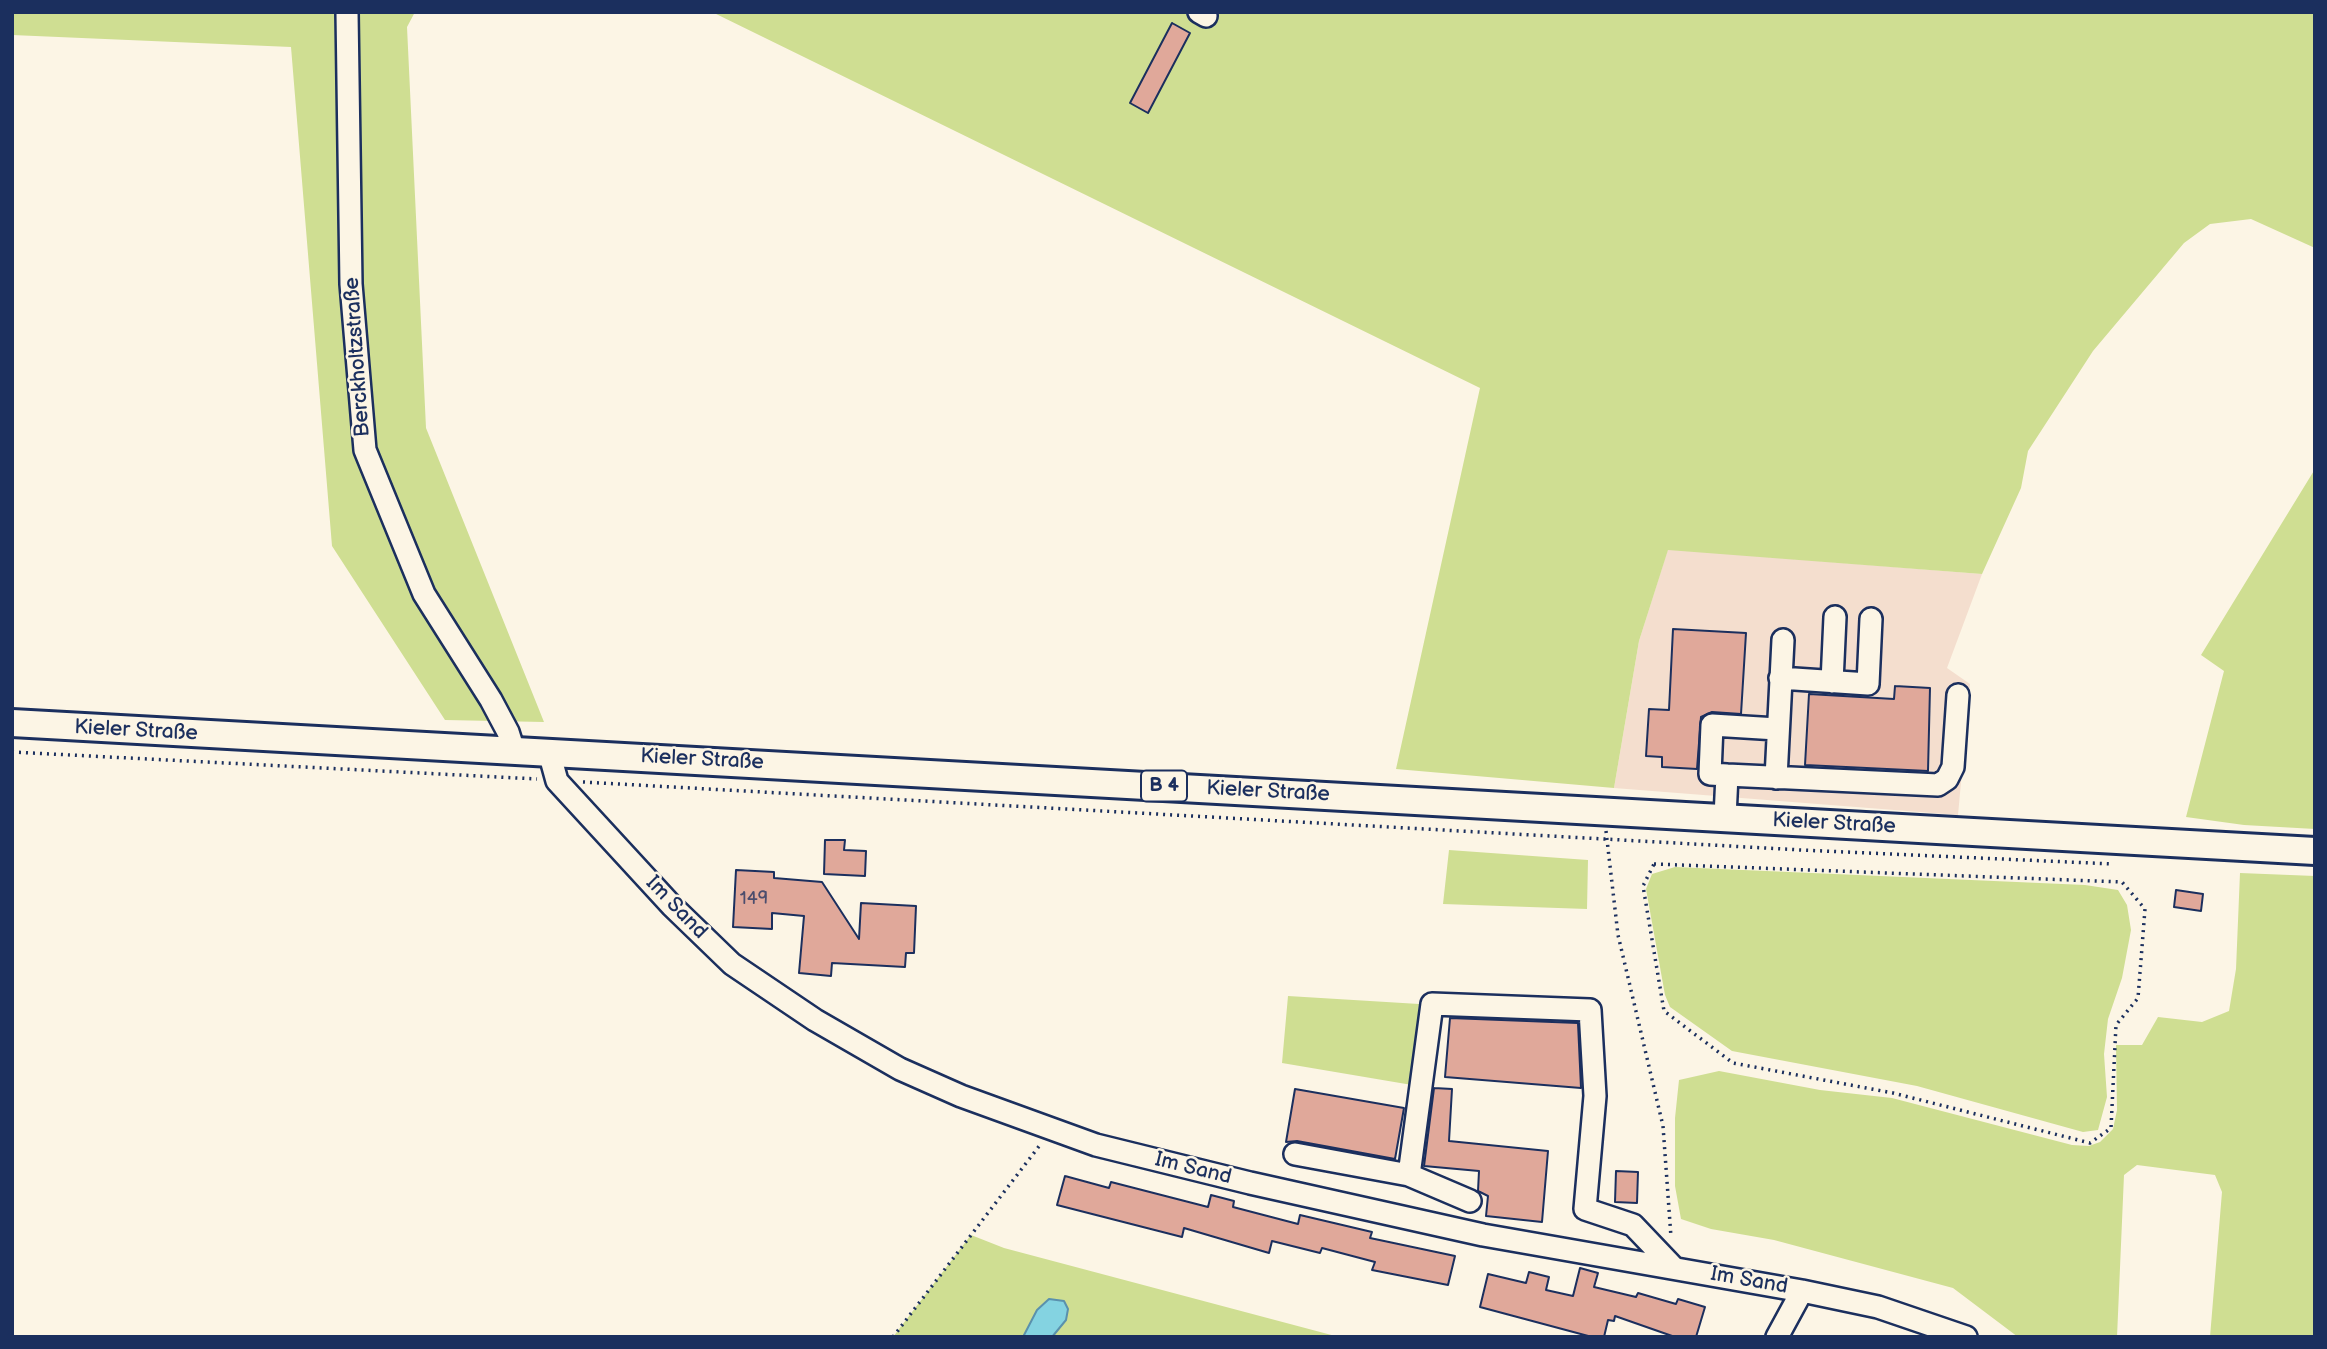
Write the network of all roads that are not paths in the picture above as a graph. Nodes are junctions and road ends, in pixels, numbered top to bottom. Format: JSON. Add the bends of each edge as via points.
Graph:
{"nodes":[{"id":1,"x":346,"y":12,"type":"edge"},
{"id":2,"x":1835,"y":617,"type":"dead end"},
{"id":3,"x":1871,"y":618,"type":"dead end"},
{"id":4,"x":1783,"y":640,"type":"dead end"},
{"id":5,"x":1780,"y":678,"type":"junction"},
{"id":6,"x":1832,"y":682,"type":"junction"},
{"id":7,"x":1958,"y":695,"type":"dead end"},
{"id":8,"x":12,"y":723,"type":"edge"},
{"id":9,"x":1777,"y":729,"type":"junction"},
{"id":10,"x":514,"y":751,"type":"junction"},
{"id":11,"x":549,"y":752,"type":"junction"},
{"id":12,"x":1727,"y":775,"type":"junction"},
{"id":13,"x":1776,"y":778,"type":"junction"},
{"id":14,"x":1725,"y":817,"type":"junction"},
{"id":15,"x":2315,"y":851,"type":"edge"},
{"id":16,"x":1295,"y":1154,"type":"dead end"},
{"id":17,"x":1409,"y":1175,"type":"junction"},
{"id":18,"x":1471,"y":1201,"type":"dead end"},
{"id":19,"x":1673,"y":1267,"type":"junction"},
{"id":20,"x":1802,"y":1291,"type":"junction"},
{"id":21,"x":1777,"y":1337,"type":"edge"},
{"id":22,"x":1966,"y":1337,"type":"edge"}],
"edges":[{"from":1,"to":10,"type":"street","name":"Berckholtzstraße","via":[[351,284],[365,450],[425,594],[491,700]]},
{"from":2,"to":6,"type":"street"},
{"from":3,"to":6,"type":"street","via":[[1868,684]]},
{"from":4,"to":5,"type":"street"},
{"from":5,"to":6,"type":"street"},
{"from":5,"to":9,"type":"street"},
{"from":7,"to":13,"type":"street","via":[[1953,767],[1938,785]]},
{"from":8,"to":10,"type":"main road","name":"Kieler Straße","number":"B 4"},
{"from":9,"to":12,"type":"street","via":[[1712,726],[1710,774]]},
{"from":9,"to":13,"type":"street"},
{"from":10,"to":11,"type":"main road","name":"Kieler Straße","number":"B 4"},
{"from":11,"to":14,"type":"main road","name":"Kieler Straße","number":"B 4"},
{"from":11,"to":19,"type":"street","name":"Im Sand","via":[[557,781],[732,964],[900,1069],[1096,1145],[1483,1235]]},
{"from":12,"to":13,"type":"street"},
{"from":12,"to":14,"type":"street"},
{"from":14,"to":15,"type":"main road","name":"Kieler Straße","number":"B 4"},
{"from":16,"to":17,"type":"street"},
{"from":17,"to":18,"type":"street"},
{"from":17,"to":19,"type":"street","via":[[1432,1004],[1590,1010],[1595,1096],[1585,1209],[1633,1225]]},
{"from":19,"to":20,"type":"street","name":"Im Sand"},
{"from":20,"to":21,"type":"street"},
{"from":20,"to":22,"type":"street","name":"Im Sand","via":[[1878,1307]]}]}
